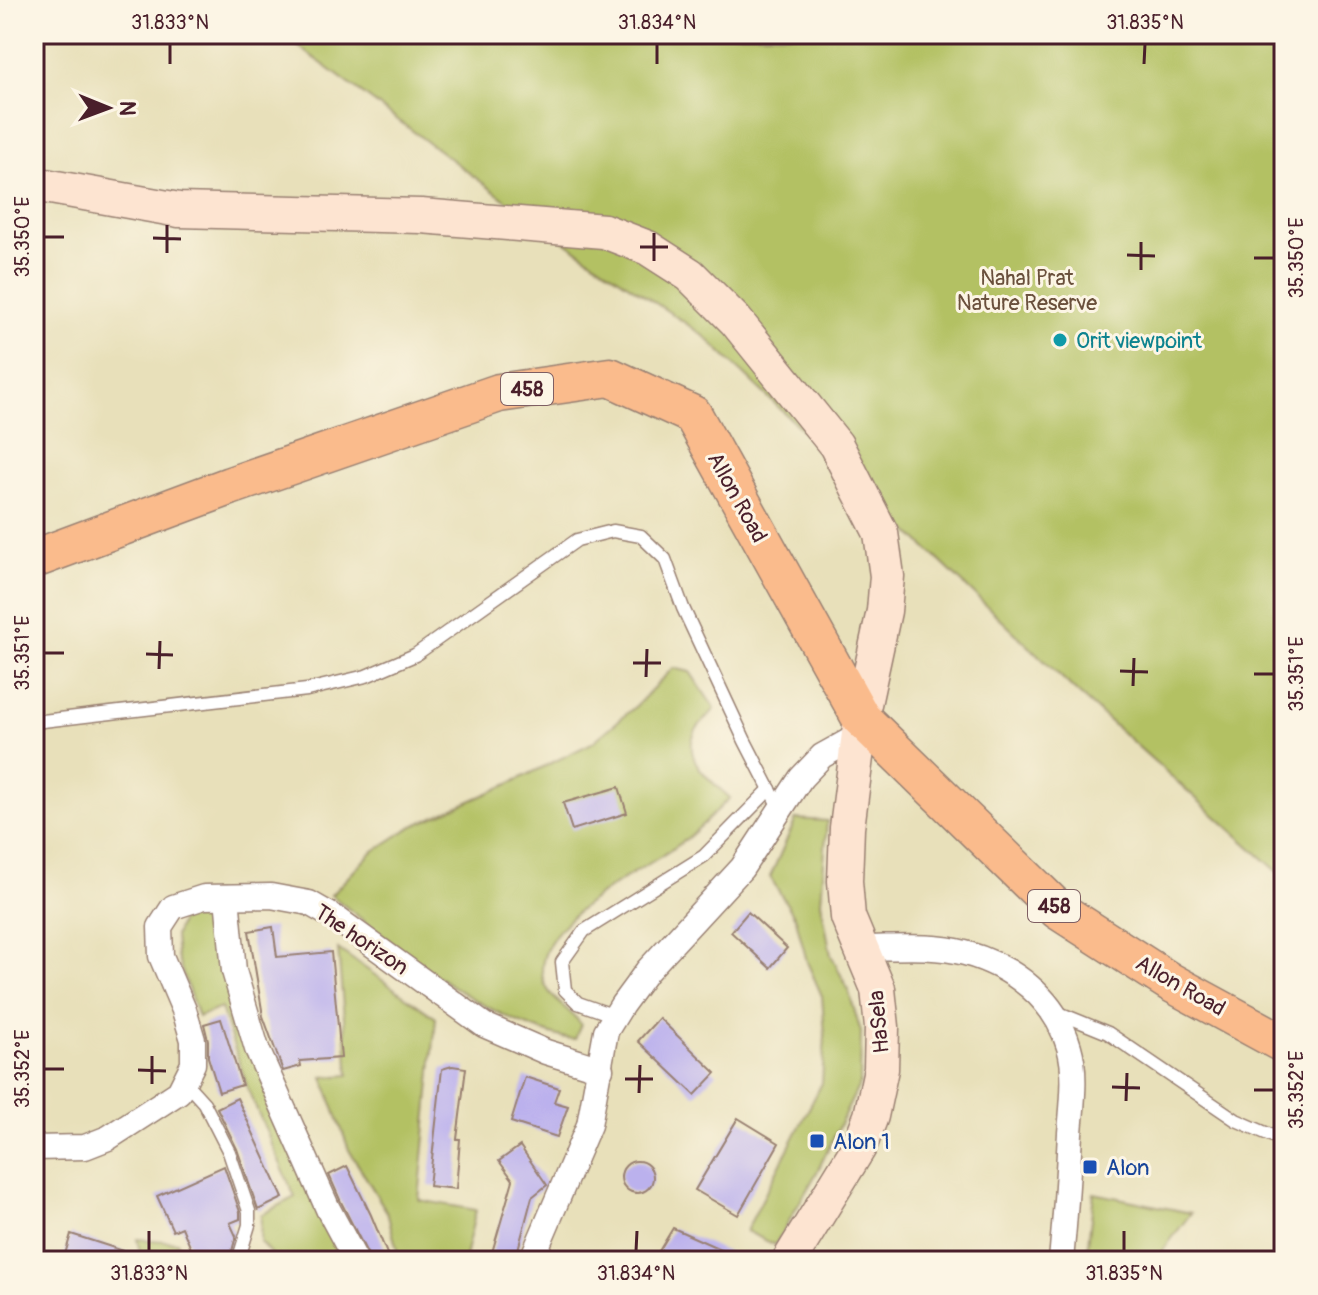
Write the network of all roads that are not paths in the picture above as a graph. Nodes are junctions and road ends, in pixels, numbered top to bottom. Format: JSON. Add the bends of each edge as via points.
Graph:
{"nodes":[{"id":1,"x":34,"y":184,"type":"edge"},
{"id":2,"x":34,"y":559,"type":"edge"},
{"id":3,"x":34,"y":722,"type":"edge"},
{"id":4,"x":859,"y":727,"type":"junction"},
{"id":5,"x":770,"y":789,"type":"junction"},
{"id":6,"x":781,"y":811,"type":"junction"},
{"id":7,"x":227,"y":897,"type":"junction"},
{"id":8,"x":861,"y":948,"type":"junction"},
{"id":9,"x":1051,"y":1010,"type":"junction"},
{"id":10,"x":615,"y":1016,"type":"junction"},
{"id":11,"x":1284,"y":1044,"type":"edge"},
{"id":12,"x":601,"y":1069,"type":"junction"},
{"id":13,"x":184,"y":1081,"type":"junction"},
{"id":14,"x":1284,"y":1141,"type":"edge"},
{"id":15,"x":34,"y":1148,"type":"edge"},
{"id":16,"x":238,"y":1261,"type":"edge"},
{"id":17,"x":356,"y":1261,"type":"edge"},
{"id":18,"x":531,"y":1261,"type":"edge"},
{"id":19,"x":789,"y":1261,"type":"edge"},
{"id":20,"x":1061,"y":1261,"type":"edge"}],
"edges":[{"from":1,"to":4,"type":"street","name":"HaSela","via":[[179,210],[421,216],[604,231],[648,248],[690,275],[736,321],[836,445],[881,533],[887,576],[884,611]]},
{"from":2,"to":4,"type":"main road","name":"Allon Road","number":"458","via":[[499,393],[610,377],[693,415]]},
{"from":3,"to":5,"type":"lane","via":[[307,690],[366,676],[415,655],[577,540],[613,531],[641,536],[665,559]]},
{"from":4,"to":6,"type":"street","via":[[801,778]]},
{"from":4,"to":8,"type":"street","name":"HaSela","via":[[845,881],[848,917]]},
{"from":4,"to":11,"type":"main road","name":"Allon Road","number":"458","via":[[1058,910],[1170,982]]},
{"from":5,"to":6,"type":"lane"},
{"from":5,"to":10,"type":"lane","via":[[704,856],[584,931],[562,962],[565,990],[578,1003]]},
{"from":6,"to":10,"type":"street","via":[[742,868],[647,971]]},
{"from":7,"to":12,"type":"street","name":"The horizon","via":[[271,896],[309,903],[484,1025]]},
{"from":7,"to":13,"type":"street","name":"The horizon","via":[[204,897],[173,907],[160,927],[161,956],[193,1040],[193,1064]]},
{"from":7,"to":17,"type":"street","via":[[234,971],[257,1049]]},
{"from":8,"to":9,"type":"street","via":[[962,952],[1021,979]]},
{"from":8,"to":19,"type":"street","name":"HaSela","via":[[878,989],[882,1027],[881,1069],[871,1116],[843,1176]]},
{"from":9,"to":14,"type":"lane","via":[[1108,1033],[1236,1120]]},
{"from":9,"to":20,"type":"street","via":[[1070,1049],[1072,1081]]},
{"from":10,"to":12,"type":"street","via":[[606,1031]]},
{"from":12,"to":18,"type":"street","via":[[589,1125]]},
{"from":13,"to":15,"type":"street","via":[[179,1092],[108,1138],[85,1147]]},
{"from":13,"to":16,"type":"lane","via":[[217,1128],[249,1211]]}]}
